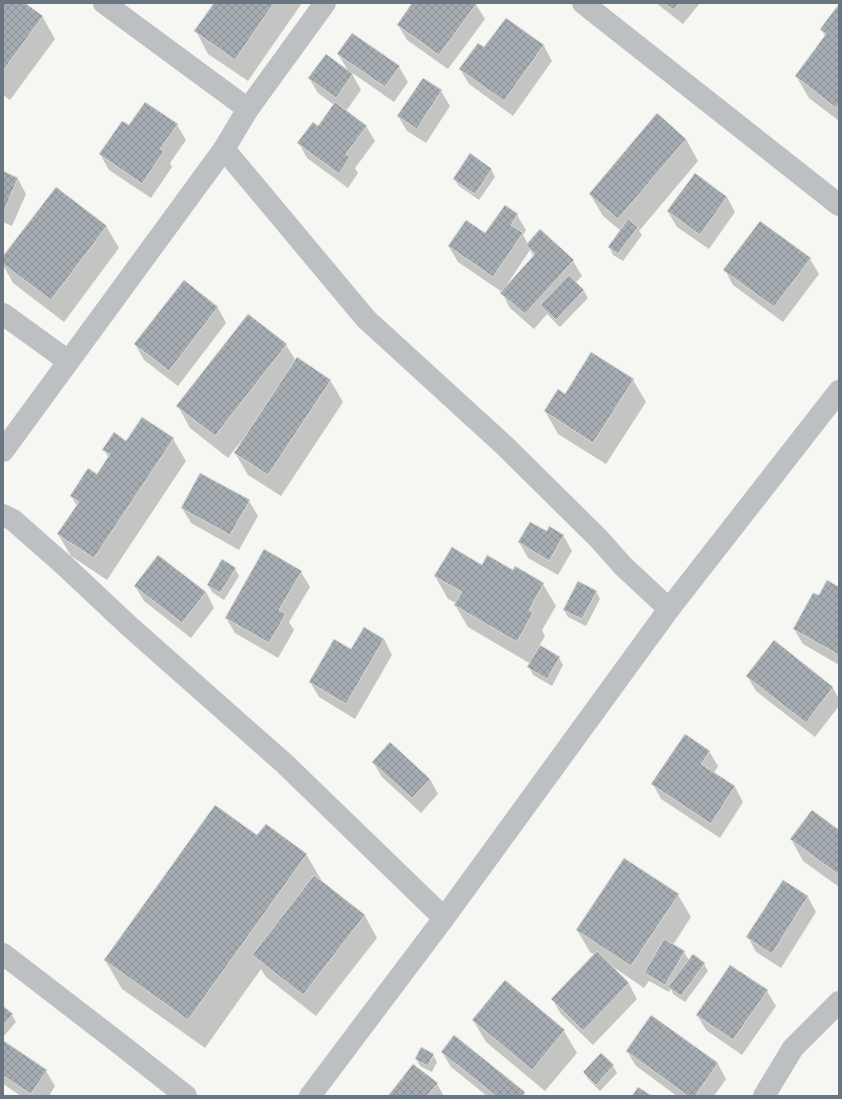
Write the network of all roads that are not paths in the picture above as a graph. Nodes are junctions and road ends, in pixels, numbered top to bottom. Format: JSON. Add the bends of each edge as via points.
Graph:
{"nodes":[{"id":1,"x":104,"y":3,"type":"edge"},
{"id":2,"x":325,"y":3,"type":"edge"},
{"id":3,"x":583,"y":3,"type":"edge"},
{"id":4,"x":248,"y":109,"type":"junction"},
{"id":5,"x":224,"y":149,"type":"junction"},
{"id":6,"x":839,"y":205,"type":"edge"},
{"id":7,"x":3,"y":314,"type":"edge"},
{"id":8,"x":68,"y":361,"type":"junction"},
{"id":9,"x":839,"y":391,"type":"edge"},
{"id":10,"x":3,"y":451,"type":"edge"},
{"id":11,"x":3,"y":515,"type":"edge"},
{"id":12,"x":669,"y":609,"type":"junction"},
{"id":13,"x":444,"y":918,"type":"junction"},
{"id":14,"x":3,"y":954,"type":"edge"},
{"id":15,"x":839,"y":1002,"type":"edge"},
{"id":16,"x":186,"y":1096,"type":"edge"},
{"id":17,"x":310,"y":1096,"type":"edge"},
{"id":18,"x":764,"y":1096,"type":"edge"}],
"edges":[{"from":1,"to":4,"type":"street"},
{"from":2,"to":4,"type":"street"},
{"from":3,"to":6,"type":"street"},
{"from":4,"to":5,"type":"street"},
{"from":5,"to":8,"type":"street"},
{"from":5,"to":12,"type":"street","via":[[366,319],[506,447]]},
{"from":7,"to":8,"type":"street"},
{"from":8,"to":10,"type":"street"},
{"from":9,"to":12,"type":"street"},
{"from":11,"to":13,"type":"street","via":[[63,564],[285,764]]},
{"from":12,"to":13,"type":"street"},
{"from":13,"to":17,"type":"street"},
{"from":14,"to":16,"type":"street"},
{"from":15,"to":18,"type":"street","via":[[793,1048]]}]}
